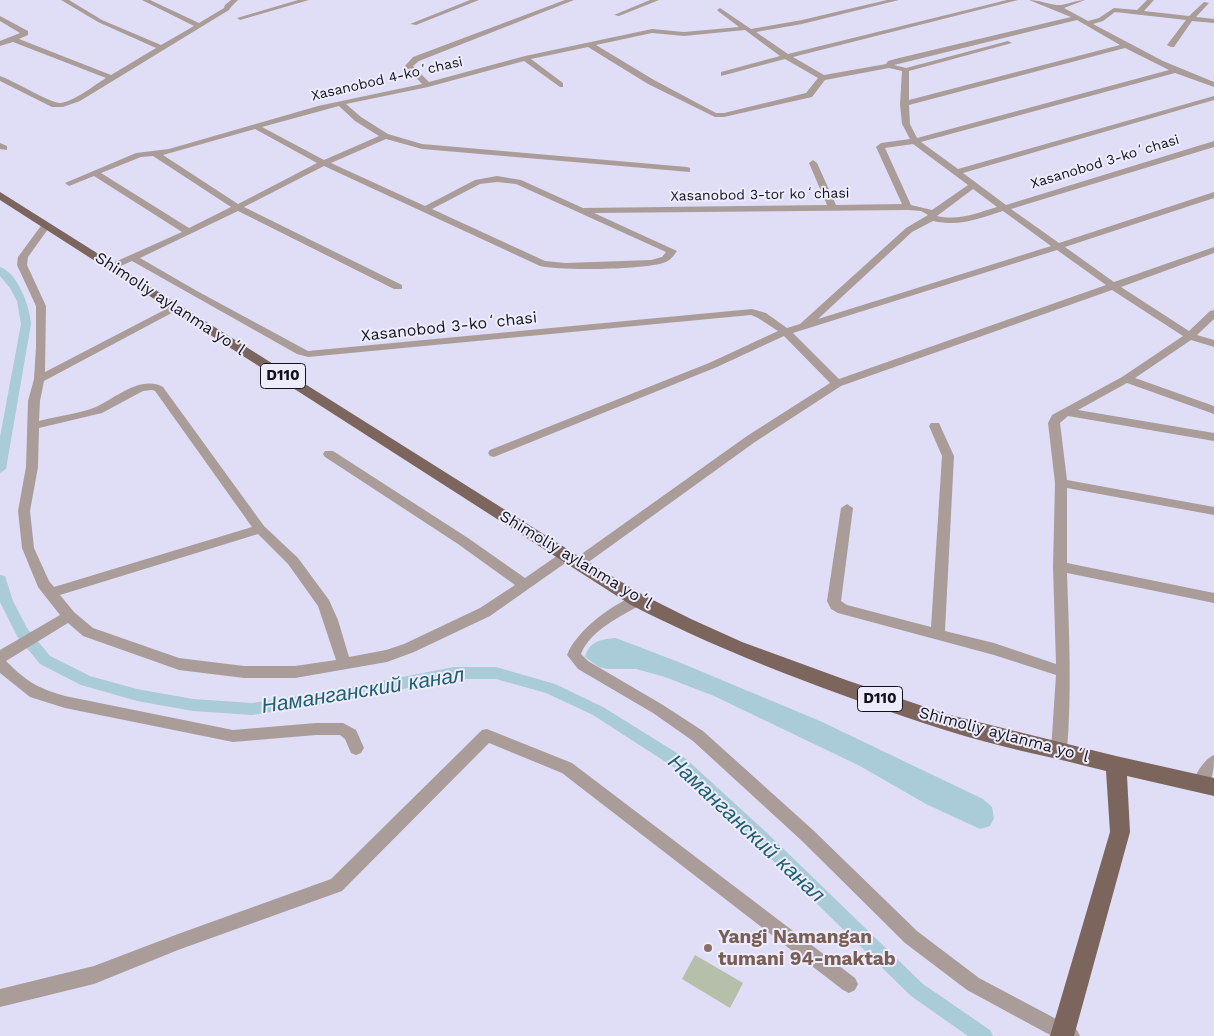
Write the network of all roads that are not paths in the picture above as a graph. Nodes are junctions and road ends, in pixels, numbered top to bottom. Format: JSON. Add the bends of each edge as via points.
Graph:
{"nodes":[{"id":1,"x":64,"y":0,"type":"edge"},
{"id":2,"x":145,"y":0,"type":"edge"},
{"id":3,"x":235,"y":0,"type":"edge"},
{"id":4,"x":306,"y":0,"type":"edge"},
{"id":5,"x":476,"y":0,"type":"edge"},
{"id":6,"x":571,"y":0,"type":"edge"},
{"id":7,"x":656,"y":0,"type":"edge"},
{"id":8,"x":896,"y":0,"type":"edge"},
{"id":9,"x":1014,"y":0,"type":"edge"},
{"id":10,"x":1032,"y":0,"type":"edge"},
{"id":11,"x":1082,"y":0,"type":"edge"},
{"id":12,"x":1151,"y":0,"type":"edge"},
{"id":13,"x":1206,"y":3,"type":"dead end"},
{"id":14,"x":1059,"y":8,"type":"junction"},
{"id":15,"x":720,"y":10,"type":"dead end"},
{"id":16,"x":1139,"y":12,"type":"junction"},
{"id":17,"x":617,"y":15,"type":"dead end"},
{"id":18,"x":0,"y":18,"type":"edge"},
{"id":19,"x":240,"y":18,"type":"dead end"},
{"id":20,"x":1078,"y":18,"type":"junction"},
{"id":21,"x":1190,"y":19,"type":"junction"},
{"id":22,"x":1214,"y":21,"type":"edge"},
{"id":23,"x":1086,"y":23,"type":"junction"},
{"id":24,"x":414,"y":24,"type":"dead end"},
{"id":25,"x":200,"y":26,"type":"junction"},
{"id":26,"x":749,"y":29,"type":"junction"},
{"id":27,"x":13,"y":40,"type":"junction"},
{"id":28,"x":0,"y":44,"type":"edge"},
{"id":29,"x":589,"y":44,"type":"junction"},
{"id":30,"x":1126,"y":45,"type":"junction"},
{"id":31,"x":1171,"y":45,"type":"dead end"},
{"id":32,"x":161,"y":48,"type":"junction"},
{"id":33,"x":786,"y":56,"type":"junction"},
{"id":34,"x":525,"y":58,"type":"junction"},
{"id":35,"x":889,"y":66,"type":"junction"},
{"id":36,"x":906,"y":70,"type":"junction"},
{"id":37,"x":1176,"y":70,"type":"junction"},
{"id":38,"x":724,"y":74,"type":"dead end"},
{"id":39,"x":0,"y":78,"type":"edge"},
{"id":40,"x":112,"y":78,"type":"junction"},
{"id":41,"x":823,"y":78,"type":"junction"},
{"id":42,"x":428,"y":85,"type":"junction"},
{"id":43,"x":560,"y":85,"type":"dead end"},
{"id":44,"x":1214,"y":85,"type":"edge"},
{"id":45,"x":1214,"y":98,"type":"edge"},
{"id":46,"x":341,"y":104,"type":"junction"},
{"id":47,"x":904,"y":104,"type":"junction"},
{"id":48,"x":255,"y":126,"type":"junction"},
{"id":49,"x":386,"y":136,"type":"junction"},
{"id":50,"x":915,"y":141,"type":"junction"},
{"id":51,"x":1214,"y":144,"type":"edge"},
{"id":52,"x":156,"y":154,"type":"junction"},
{"id":53,"x":324,"y":163,"type":"junction"},
{"id":54,"x":813,"y":163,"type":"dead end"},
{"id":55,"x":687,"y":170,"type":"dead end"},
{"id":56,"x":957,"y":172,"type":"junction"},
{"id":57,"x":94,"y":173,"type":"junction"},
{"id":58,"x":69,"y":183,"type":"dead end"},
{"id":59,"x":973,"y":185,"type":"junction"},
{"id":60,"x":0,"y":195,"type":"edge"},
{"id":61,"x":1214,"y":195,"type":"edge"},
{"id":62,"x":237,"y":207,"type":"junction"},
{"id":63,"x":908,"y":207,"type":"junction"},
{"id":64,"x":1003,"y":207,"type":"junction"},
{"id":65,"x":832,"y":208,"type":"junction"},
{"id":66,"x":424,"y":210,"type":"junction"},
{"id":67,"x":581,"y":210,"type":"junction"},
{"id":68,"x":933,"y":216,"type":"junction"},
{"id":69,"x":46,"y":225,"type":"junction"},
{"id":70,"x":189,"y":232,"type":"junction"},
{"id":71,"x":1059,"y":246,"type":"junction"},
{"id":72,"x":1214,"y":250,"type":"edge"},
{"id":73,"x":132,"y":257,"type":"junction"},
{"id":74,"x":111,"y":267,"type":"junction"},
{"id":75,"x":1115,"y":286,"type":"junction"},
{"id":76,"x":398,"y":287,"type":"dead end"},
{"id":77,"x":176,"y":308,"type":"junction"},
{"id":78,"x":1214,"y":313,"type":"edge"},
{"id":79,"x":804,"y":326,"type":"junction"},
{"id":80,"x":785,"y":332,"type":"junction"},
{"id":81,"x":1190,"y":336,"type":"junction"},
{"id":82,"x":1214,"y":344,"type":"edge"},
{"id":83,"x":39,"y":379,"type":"junction"},
{"id":84,"x":1126,"y":379,"type":"junction"},
{"id":85,"x":837,"y":384,"type":"junction"},
{"id":86,"x":1214,"y":410,"type":"edge"},
{"id":87,"x":1068,"y":412,"type":"junction"},
{"id":88,"x":33,"y":426,"type":"junction"},
{"id":89,"x":935,"y":426,"type":"dead end"},
{"id":90,"x":1214,"y":437,"type":"edge"},
{"id":91,"x":494,"y":453,"type":"dead end"},
{"id":92,"x":329,"y":454,"type":"dead end"},
{"id":93,"x":1061,"y":483,"type":"junction"},
{"id":94,"x":847,"y":508,"type":"dead end"},
{"id":95,"x":1214,"y":512,"type":"edge"},
{"id":96,"x":260,"y":528,"type":"junction"},
{"id":97,"x":572,"y":560,"type":"junction"},
{"id":98,"x":1060,"y":567,"type":"junction"},
{"id":99,"x":525,"y":585,"type":"junction"},
{"id":100,"x":51,"y":593,"type":"junction"},
{"id":101,"x":1214,"y":598,"type":"edge"},
{"id":102,"x":637,"y":600,"type":"junction"},
{"id":103,"x":64,"y":619,"type":"junction"},
{"id":104,"x":938,"y":634,"type":"junction"},
{"id":105,"x":3,"y":658,"type":"edge"},
{"id":106,"x":344,"y":664,"type":"junction"},
{"id":107,"x":1063,"y":672,"type":"junction"},
{"id":108,"x":356,"y":748,"type":"dead end"},
{"id":109,"x":1059,"y":750,"type":"junction"},
{"id":110,"x":1214,"y":762,"type":"edge"},
{"id":111,"x":1116,"y":765,"type":"junction"},
{"id":112,"x":1206,"y":785,"type":"edge"},
{"id":113,"x":849,"y":984,"type":"dead end"},
{"id":114,"x":0,"y":998,"type":"edge"},
{"id":115,"x":1066,"y":1034,"type":"edge"}],
"edges":[{"from":1,"to":32,"type":"street","via":[[100,21]]},
{"from":2,"to":25,"type":"street"},
{"from":3,"to":25,"type":"street","via":[[227,10]]},
{"from":4,"to":19,"type":"street"},
{"from":5,"to":24,"type":"street"},
{"from":6,"to":42,"type":"street","via":[[416,59],[409,66]]},
{"from":7,"to":17,"type":"street"},
{"from":8,"to":26,"type":"street","name":"Xasanobod 4-koʻchasi","via":[[802,22]]},
{"from":9,"to":33,"type":"street"},
{"from":10,"to":14,"type":"street"},
{"from":11,"to":14,"type":"street"},
{"from":12,"to":16,"type":"street"},
{"from":13,"to":21,"type":"street"},
{"from":14,"to":20,"type":"street"},
{"from":15,"to":26,"type":"street"},
{"from":16,"to":21,"type":"street"},
{"from":16,"to":23,"type":"street","via":[[1112,10],[1101,20]]},
{"from":18,"to":27,"type":"street","via":[[25,33]]},
{"from":20,"to":23,"type":"street"},
{"from":20,"to":35,"type":"street","via":[[902,60]]},
{"from":21,"to":22,"type":"street"},
{"from":21,"to":31,"type":"street"},
{"from":23,"to":30,"type":"street"},
{"from":23,"to":36,"type":"street"},
{"from":25,"to":32,"type":"street"},
{"from":26,"to":29,"type":"street","name":"Xasanobod 4-koʻchasi","via":[[684,34],[652,32]]},
{"from":26,"to":33,"type":"street"},
{"from":27,"to":28,"type":"street"},
{"from":27,"to":40,"type":"street"},
{"from":29,"to":34,"type":"street","name":"Xasanobod 4-koʻchasi"},
{"from":29,"to":41,"type":"street","via":[[651,82],[719,116],[809,95]]},
{"from":30,"to":37,"type":"street"},
{"from":30,"to":47,"type":"street"},
{"from":32,"to":40,"type":"street"},
{"from":33,"to":38,"type":"street"},
{"from":33,"to":41,"type":"street"},
{"from":34,"to":42,"type":"street","name":"Xasanobod 4-koʻchasi"},
{"from":34,"to":43,"type":"street"},
{"from":35,"to":36,"type":"street"},
{"from":35,"to":41,"type":"street"},
{"from":36,"to":47,"type":"street"},
{"from":37,"to":44,"type":"street"},
{"from":37,"to":50,"type":"street"},
{"from":39,"to":40,"type":"street","via":[[55,106],[77,99]]},
{"from":42,"to":46,"type":"street","name":"Xasanobod 4-koʻchasi"},
{"from":45,"to":56,"type":"street"},
{"from":46,"to":48,"type":"street","name":"Xasanobod 4-koʻchasi"},
{"from":46,"to":49,"type":"street"},
{"from":47,"to":50,"type":"street","via":[[906,124]]},
{"from":48,"to":52,"type":"street","name":"Xasanobod 4-koʻchasi"},
{"from":48,"to":53,"type":"street"},
{"from":49,"to":53,"type":"street"},
{"from":49,"to":55,"type":"street","via":[[422,146]]},
{"from":50,"to":56,"type":"street"},
{"from":50,"to":63,"type":"street","via":[[880,147]]},
{"from":51,"to":64,"type":"street","name":"Xasanobod 3-koʻchasi"},
{"from":52,"to":57,"type":"street","name":"Xasanobod 4-koʻchasi","via":[[139,155]]},
{"from":52,"to":62,"type":"street"},
{"from":53,"to":62,"type":"street"},
{"from":53,"to":66,"type":"street"},
{"from":54,"to":65,"type":"street"},
{"from":56,"to":59,"type":"street"},
{"from":57,"to":58,"type":"street","name":"Xasanobod 4-koʻchasi"},
{"from":57,"to":70,"type":"street"},
{"from":59,"to":64,"type":"street"},
{"from":59,"to":68,"type":"street"},
{"from":60,"to":69,"type":"main road","name":"Shimoliy aylanma yoʻl","number":"D110"},
{"from":61,"to":71,"type":"street"},
{"from":62,"to":70,"type":"street"},
{"from":62,"to":76,"type":"street"},
{"from":63,"to":65,"type":"street","name":"Xasanobod 3-tor koʻchasi"},
{"from":63,"to":68,"type":"street","name":"Xasanobod 3-tor koʻchasi","via":[[923,209]]},
{"from":64,"to":68,"type":"street","name":"Xasanobod 3-koʻchasi","via":[[961,221],[950,222]]},
{"from":64,"to":71,"type":"street"},
{"from":65,"to":67,"type":"street","name":"Xasanobod 3-tor koʻchasi"},
{"from":66,"to":67,"type":"street","via":[[478,182],[496,180],[518,182]]},
{"from":66,"to":67,"type":"street","via":[[543,264],[652,263],[665,259],[672,251]]},
{"from":68,"to":79,"type":"street","via":[[910,230]]},
{"from":69,"to":74,"type":"main road","name":"Shimoliy aylanma yoʻl","number":"D110"},
{"from":69,"to":83,"type":"street","via":[[23,257],[22,265],[41,306]]},
{"from":70,"to":73,"type":"street"},
{"from":71,"to":75,"type":"street"},
{"from":71,"to":79,"type":"street"},
{"from":72,"to":75,"type":"street"},
{"from":73,"to":74,"type":"street"},
{"from":73,"to":80,"type":"street","name":"Xasanobod 3-koʻchasi","via":[[201,298],[308,354],[752,312],[763,315]]},
{"from":74,"to":77,"type":"main road","name":"Shimoliy aylanma yoʻl","number":"D110"},
{"from":75,"to":81,"type":"street"},
{"from":75,"to":85,"type":"street"},
{"from":77,"to":83,"type":"street"},
{"from":77,"to":97,"type":"main road","name":"Shimoliy aylanma yoʻl","number":"D110"},
{"from":78,"to":81,"type":"street"},
{"from":79,"to":80,"type":"street"},
{"from":80,"to":85,"type":"street","name":"Xasanobod 3-koʻchasi"},
{"from":80,"to":91,"type":"street","via":[[713,365]]},
{"from":81,"to":82,"type":"street"},
{"from":81,"to":84,"type":"street"},
{"from":83,"to":88,"type":"street"},
{"from":84,"to":86,"type":"street"},
{"from":84,"to":87,"type":"street"},
{"from":85,"to":97,"type":"street"},
{"from":87,"to":90,"type":"street"},
{"from":87,"to":93,"type":"street","via":[[1056,418],[1054,423]]},
{"from":88,"to":96,"type":"street","via":[[98,410],[140,388],[153,386],[160,389]]},
{"from":88,"to":100,"type":"street","via":[[32,467],[24,511],[28,548],[42,583]]},
{"from":89,"to":104,"type":"street","via":[[948,456]]},
{"from":92,"to":99,"type":"street"},
{"from":93,"to":95,"type":"street"},
{"from":93,"to":98,"type":"street"},
{"from":94,"to":104,"type":"street","via":[[836,605],[843,610]]},
{"from":96,"to":100,"type":"street"},
{"from":96,"to":106,"type":"street","via":[[293,561],[324,604]]},
{"from":97,"to":99,"type":"street"},
{"from":97,"to":102,"type":"main road","name":"Shimoliy aylanma yoʻl","number":"D110"},
{"from":98,"to":101,"type":"street"},
{"from":98,"to":107,"type":"street"},
{"from":99,"to":106,"type":"street","via":[[485,612],[409,648],[387,656]]},
{"from":100,"to":103,"type":"street"},
{"from":102,"to":109,"type":"main road","name":"Shimoliy aylanma yoʻl","number":"D110","via":[[728,643],[839,685],[946,722]]},
{"from":102,"to":115,"type":"street","via":[[583,637],[574,656],[583,666],[698,736],[918,942],[973,984]]},
{"from":103,"to":105,"type":"street"},
{"from":103,"to":106,"type":"street","via":[[88,632],[179,664],[244,672],[295,672]]},
{"from":104,"to":107,"type":"street"},
{"from":105,"to":108,"type":"street","via":[[14,678],[35,693],[64,702],[233,736],[343,729],[351,735]]},
{"from":107,"to":109,"type":"street"},
{"from":109,"to":111,"type":"main road","name":"Shimoliy aylanma yoʻl","number":"D110"},
{"from":110,"to":112,"type":"street"},
{"from":111,"to":112,"type":"main road","name":"Shimoliy aylanma yoʻl","number":"D110"},
{"from":111,"to":115,"type":"main road","via":[[1120,832]]},
{"from":113,"to":114,"type":"street","via":[[567,768],[487,735],[336,885],[94,975]]}]}
